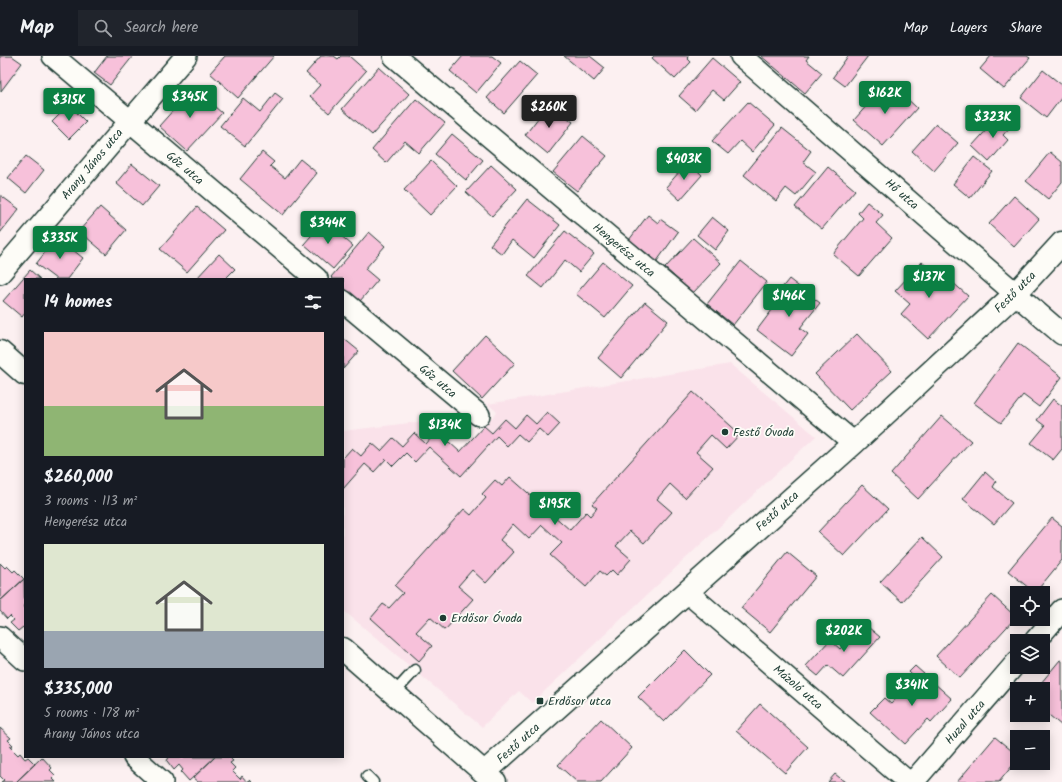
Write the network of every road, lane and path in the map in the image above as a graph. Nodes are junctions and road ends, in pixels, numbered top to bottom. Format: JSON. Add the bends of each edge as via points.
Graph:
{"nodes":[{"id":1,"x":53,"y":56,"type":"edge"},
{"id":2,"x":186,"y":56,"type":"edge"},
{"id":3,"x":394,"y":56,"type":"edge"},
{"id":4,"x":741,"y":56,"type":"edge"},
{"id":5,"x":129,"y":121,"type":"junction"},
{"id":6,"x":1062,"y":243,"type":"edge"},
{"id":7,"x":0,"y":273,"type":"edge"},
{"id":8,"x":316,"y":278,"type":"edge"},
{"id":9,"x":1016,"y":293,"type":"junction"},
{"id":10,"x":344,"y":302,"type":"edge"},
{"id":11,"x":1062,"y":334,"type":"edge"},
{"id":12,"x":0,"y":352,"type":"edge"},
{"id":13,"x":0,"y":367,"type":"edge"},
{"id":14,"x":24,"y":373,"type":"edge"},
{"id":15,"x":24,"y":378,"type":"edge"},
{"id":16,"x":479,"y":415,"type":"dead end"},
{"id":17,"x":854,"y":443,"type":"junction"},
{"id":18,"x":687,"y":592,"type":"junction"},
{"id":19,"x":1062,"y":610,"type":"edge"},
{"id":20,"x":1041,"y":634,"type":"edge"},
{"id":21,"x":0,"y":637,"type":"edge"},
{"id":22,"x":344,"y":650,"type":"edge"},
{"id":23,"x":24,"y":659,"type":"edge"},
{"id":24,"x":415,"y":670,"type":"dead end"},
{"id":25,"x":1010,"y":670,"type":"edge"},
{"id":26,"x":394,"y":693,"type":"junction"},
{"id":27,"x":135,"y":758,"type":"edge"},
{"id":28,"x":486,"y":778,"type":"edge"},
{"id":29,"x":162,"y":782,"type":"edge"},
{"id":30,"x":908,"y":782,"type":"edge"},
{"id":31,"x":913,"y":782,"type":"edge"}],
"edges":[{"from":1,"to":5,"type":"street","name":"Gőz utca"},
{"from":2,"to":5,"type":"street","name":"Arany János utca"},
{"from":3,"to":17,"type":"street","name":"Hengerész utca"},
{"from":4,"to":9,"type":"street","name":"Hő utca"},
{"from":5,"to":7,"type":"street","name":"Arany János utca"},
{"from":5,"to":8,"type":"street","name":"Gőz utca"},
{"from":6,"to":9,"type":"street","name":"Festő utca"},
{"from":9,"to":11,"type":"street","name":"Hő utca"},
{"from":9,"to":17,"type":"street","name":"Festő utca"},
{"from":10,"to":16,"type":"street","name":"Gőz utca"},
{"from":12,"to":14,"type":"street"},
{"from":13,"to":15,"type":"street"},
{"from":17,"to":18,"type":"street","name":"Festő utca"},
{"from":18,"to":28,"type":"street","name":"Festő utca"},
{"from":18,"to":30,"type":"street","name":"Mázoló utca"},
{"from":19,"to":20,"type":"street"},
{"from":21,"to":23,"type":"street"},
{"from":22,"to":26,"type":"street"},
{"from":24,"to":26,"type":"lane"},
{"from":25,"to":31,"type":"street","name":"Huzal utca"},
{"from":26,"to":28,"type":"street"},
{"from":27,"to":29,"type":"street"}]}
